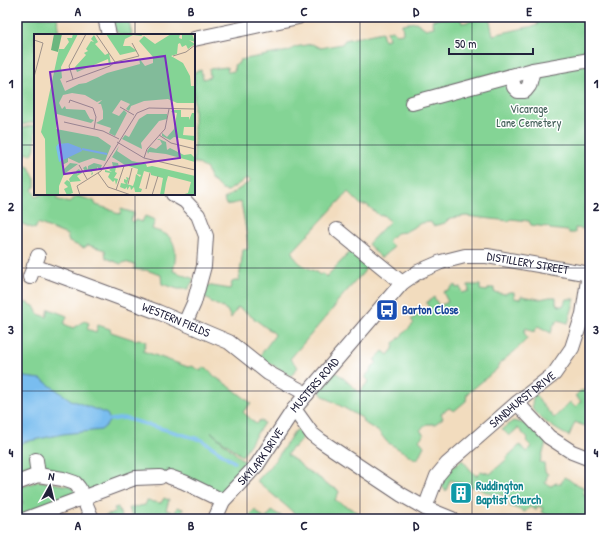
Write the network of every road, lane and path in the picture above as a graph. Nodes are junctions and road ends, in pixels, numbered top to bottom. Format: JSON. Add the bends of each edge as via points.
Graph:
{"nodes":[{"id":1,"x":105,"y":17,"type":"edge"},
{"id":2,"x":298,"y":17,"type":"edge"},
{"id":3,"x":109,"y":34,"type":"edge"},
{"id":4,"x":195,"y":39,"type":"edge"},
{"id":5,"x":590,"y":60,"type":"edge"},
{"id":6,"x":412,"y":103,"type":"dead end"},
{"id":7,"x":175,"y":195,"type":"edge"},
{"id":8,"x":341,"y":237,"type":"dead end"},
{"id":9,"x":465,"y":256,"type":"joint"},
{"id":10,"x":34,"y":266,"type":"dead end"},
{"id":11,"x":590,"y":273,"type":"edge"},
{"id":12,"x":402,"y":283,"type":"junction"},
{"id":13,"x":185,"y":322,"type":"junction"},
{"id":14,"x":307,"y":394,"type":"junction"},
{"id":15,"x":517,"y":403,"type":"junction"},
{"id":16,"x":294,"y":410,"type":"junction"},
{"id":17,"x":590,"y":459,"type":"edge"},
{"id":18,"x":36,"y":460,"type":"dead end"},
{"id":19,"x":38,"y":476,"type":"junction"},
{"id":20,"x":17,"y":483,"type":"edge"},
{"id":21,"x":83,"y":497,"type":"junction"},
{"id":22,"x":223,"y":501,"type":"junction"},
{"id":23,"x":425,"y":508,"type":"junction"},
{"id":24,"x":26,"y":519,"type":"edge"},
{"id":25,"x":92,"y":519,"type":"edge"},
{"id":26,"x":215,"y":519,"type":"edge"},
{"id":27,"x":452,"y":519,"type":"edge"}],
"edges":[{"from":1,"to":3,"type":"street"},
{"from":2,"to":4,"type":"street"},
{"from":5,"to":6,"type":"street","via":[[533,70]]},
{"from":7,"to":13,"type":"street","via":[[185,201],[198,215],[206,236],[204,266],[194,303]]},
{"from":8,"to":12,"type":"street"},
{"from":9,"to":11,"type":"street","name":"DISTILLERY STREET","via":[[487,256]]},
{"from":9,"to":12,"type":"street","name":"MUSTERS ROAD","via":[[441,262],[418,272]]},
{"from":10,"to":13,"type":"street","name":"WESTERN FIELDS"},
{"from":11,"to":15,"type":"street","name":"SANDHURST DRIVE","via":[[583,314],[572,348],[554,374]]},
{"from":12,"to":14,"type":"street","name":"MUSTERS ROAD"},
{"from":13,"to":14,"type":"street","name":"WESTERN FIELDS","via":[[229,342],[268,373]]},
{"from":14,"to":16,"type":"street","name":"MUSTERS ROAD"},
{"from":15,"to":17,"type":"street","via":[[549,437],[572,452]]},
{"from":15,"to":23,"type":"street","name":"SANDHURST DRIVE","via":[[447,464],[437,476]]},
{"from":16,"to":22,"type":"street","name":"SKYLARK DRIVE","via":[[257,465]]},
{"from":16,"to":23,"type":"street","name":"MUSTERS ROAD","via":[[312,434],[321,441]]},
{"from":18,"to":19,"type":"street"},
{"from":19,"to":20,"type":"street"},
{"from":19,"to":21,"type":"street","via":[[75,483]]},
{"from":21,"to":22,"type":"street","via":[[135,478],[165,477],[184,482]]},
{"from":21,"to":24,"type":"street"},
{"from":21,"to":25,"type":"street"},
{"from":22,"to":26,"type":"street","name":"SKYLARK DRIVE"},
{"from":23,"to":27,"type":"street","name":"MUSTERS ROAD"}]}
